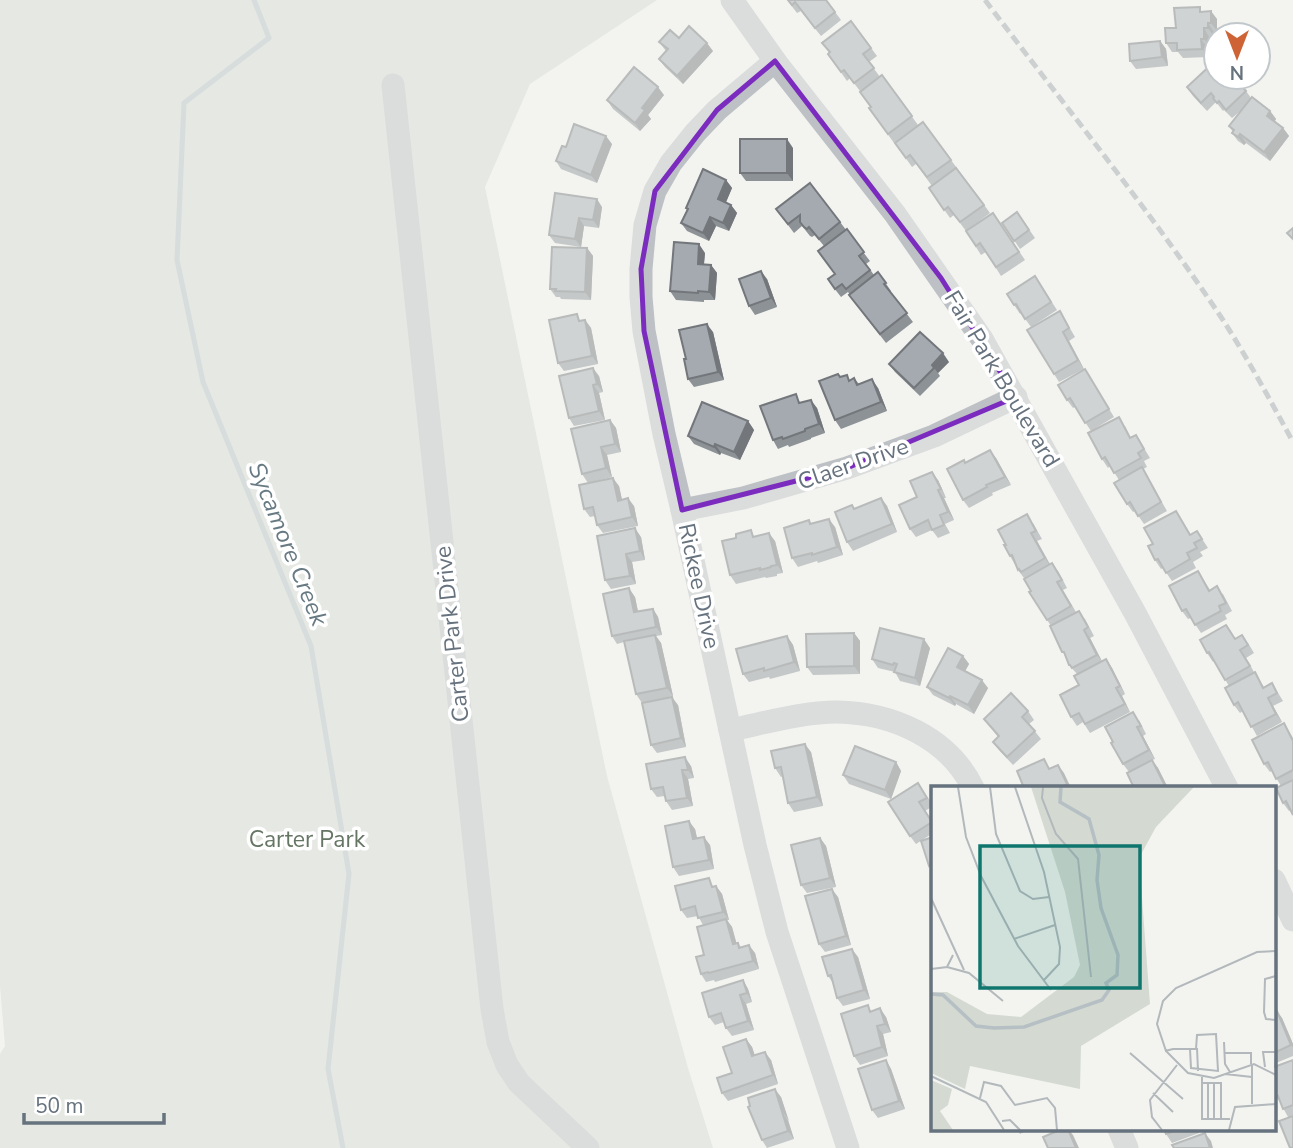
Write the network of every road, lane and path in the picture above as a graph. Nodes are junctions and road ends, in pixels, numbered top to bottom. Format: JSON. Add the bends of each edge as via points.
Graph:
{"nodes":[{"id":1,"x":732,"y":0,"type":"edge"},
{"id":2,"x":775,"y":61,"type":"junction"},
{"id":3,"x":393,"y":85,"type":"dead end"},
{"id":4,"x":1016,"y":397,"type":"junction"},
{"id":5,"x":682,"y":510,"type":"junction"},
{"id":6,"x":730,"y":730,"type":"junction"},
{"id":7,"x":972,"y":786,"type":"edge"},
{"id":8,"x":1226,"y":786,"type":"edge"},
{"id":9,"x":1276,"y":884,"type":"edge"},
{"id":10,"x":1293,"y":920,"type":"edge"},
{"id":11,"x":1119,"y":1130,"type":"edge"},
{"id":12,"x":588,"y":1148,"type":"edge"},
{"id":13,"x":848,"y":1148,"type":"edge"},
{"id":14,"x":1127,"y":1148,"type":"edge"}],
"edges":[{"from":1,"to":2,"type":"street","name":"Fair Park Boulevard"},
{"from":2,"to":4,"type":"street","name":"Fair Park Boulevard","via":[[941,278]]},
{"from":2,"to":5,"type":"street","name":"Rickee Drive","via":[[717,110],[671,163],[655,191],[645,225],[641,269],[644,331]]},
{"from":3,"to":12,"type":"street","name":"Carter Park Drive","via":[[498,1042],[519,1083]]},
{"from":4,"to":5,"type":"street","name":"Claer Drive","via":[[934,436],[847,468]]},
{"from":4,"to":8,"type":"street","name":"Fair Park Boulevard"},
{"from":5,"to":6,"type":"street","name":"Rickee Drive"},
{"from":6,"to":7,"type":"street","via":[[836,712],[894,721],[922,732],[941,747]]},
{"from":6,"to":13,"type":"street","name":"Rickee Drive","via":[[777,932]]},
{"from":9,"to":10,"type":"street"},
{"from":11,"to":14,"type":"street"}]}
